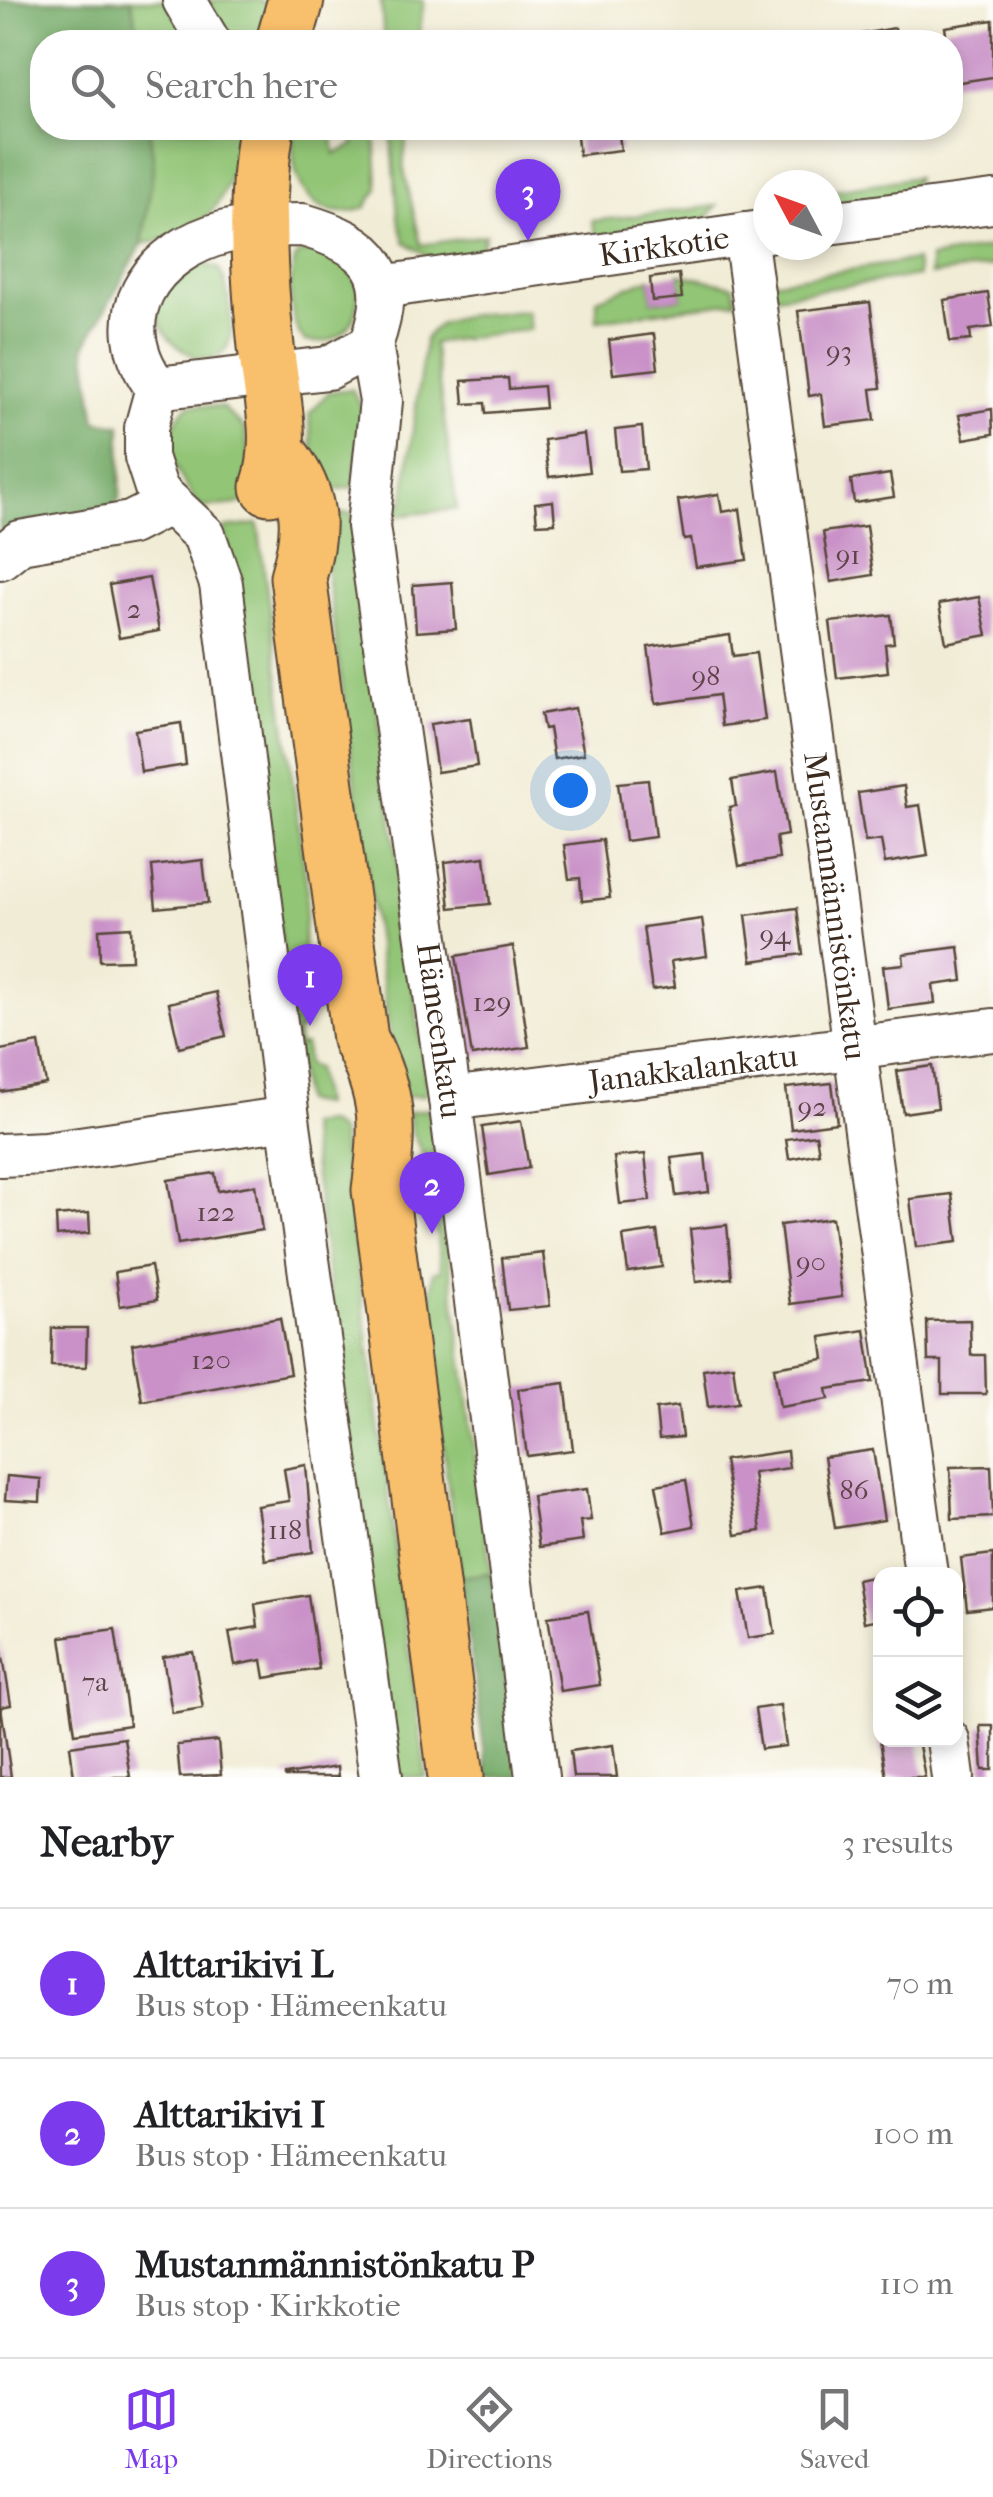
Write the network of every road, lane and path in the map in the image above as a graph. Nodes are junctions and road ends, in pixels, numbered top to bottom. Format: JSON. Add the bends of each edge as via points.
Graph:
{"nodes":[{"id":1,"x":184,"y":0,"type":"edge"},
{"id":2,"x":296,"y":0,"type":"edge"},
{"id":3,"x":202,"y":30,"type":"edge"},
{"id":4,"x":287,"y":30,"type":"edge"},
{"id":5,"x":265,"y":140,"type":"edge"},
{"id":6,"x":993,"y":202,"type":"edge"},
{"id":7,"x":843,"y":221,"type":"edge"},
{"id":8,"x":260,"y":226,"type":"junction"},
{"id":9,"x":753,"y":233,"type":"edge"},
{"id":10,"x":759,"y":260,"type":"edge"},
{"id":11,"x":382,"y":287,"type":"junction"},
{"id":12,"x":371,"y":345,"type":"junction"},
{"id":13,"x":269,"y":376,"type":"junction"},
{"id":14,"x":157,"y":388,"type":"junction"},
{"id":15,"x":168,"y":504,"type":"junction"},
{"id":16,"x":0,"y":558,"type":"edge"},
{"id":17,"x":993,"y":1030,"type":"edge"},
{"id":18,"x":857,"y":1049,"type":"junction"},
{"id":19,"x":450,"y":1099,"type":"junction"},
{"id":20,"x":288,"y":1118,"type":"junction"},
{"id":21,"x":0,"y":1155,"type":"edge"},
{"id":22,"x":925,"y":1567,"type":"edge"},
{"id":23,"x":949,"y":1747,"type":"edge"},
{"id":24,"x":381,"y":1777,"type":"edge"},
{"id":25,"x":456,"y":1777,"type":"edge"},
{"id":26,"x":537,"y":1777,"type":"edge"},
{"id":27,"x":953,"y":1777,"type":"edge"}],
"edges":[{"from":1,"to":3,"type":"street"},
{"from":2,"to":4,"type":"main road"},
{"from":5,"to":8,"type":"main road"},
{"from":6,"to":7,"type":"street"},
{"from":8,"to":11,"type":"street","via":[[303,224],[336,234],[369,256]]},
{"from":8,"to":13,"type":"main road"},
{"from":8,"to":14,"type":"street","via":[[196,243],[150,274],[137,302],[134,347]]},
{"from":9,"to":11,"type":"street","name":"Kirkkotie"},
{"from":10,"to":18,"type":"street","name":"Mustanmännistönkatu"},
{"from":11,"to":12,"type":"street","name":"Hämeenkatu","via":[[382,316]]},
{"from":12,"to":13,"type":"street","via":[[328,368]]},
{"from":12,"to":19,"type":"street","name":"Hämeenkatu","via":[[381,401],[368,526]]},
{"from":13,"to":14,"type":"street"},
{"from":13,"to":25,"type":"main road","via":[[280,455],[301,482],[306,508],[310,538],[298,577],[360,1039],[347,1086],[353,1134],[380,1190]]},
{"from":14,"to":15,"type":"street","via":[[146,457]]},
{"from":15,"to":16,"type":"street","via":[[131,523],[20,542]]},
{"from":15,"to":20,"type":"street","via":[[204,535],[221,584]]},
{"from":17,"to":18,"type":"street","name":"Janakkalankatu"},
{"from":18,"to":19,"type":"street","name":"Janakkalankatu"},
{"from":18,"to":22,"type":"street","name":"Mustanmännistönkatu"},
{"from":19,"to":26,"type":"street","name":"Hämeenkatu"},
{"from":20,"to":21,"type":"street"},
{"from":20,"to":24,"type":"street"},
{"from":23,"to":27,"type":"street"}]}
